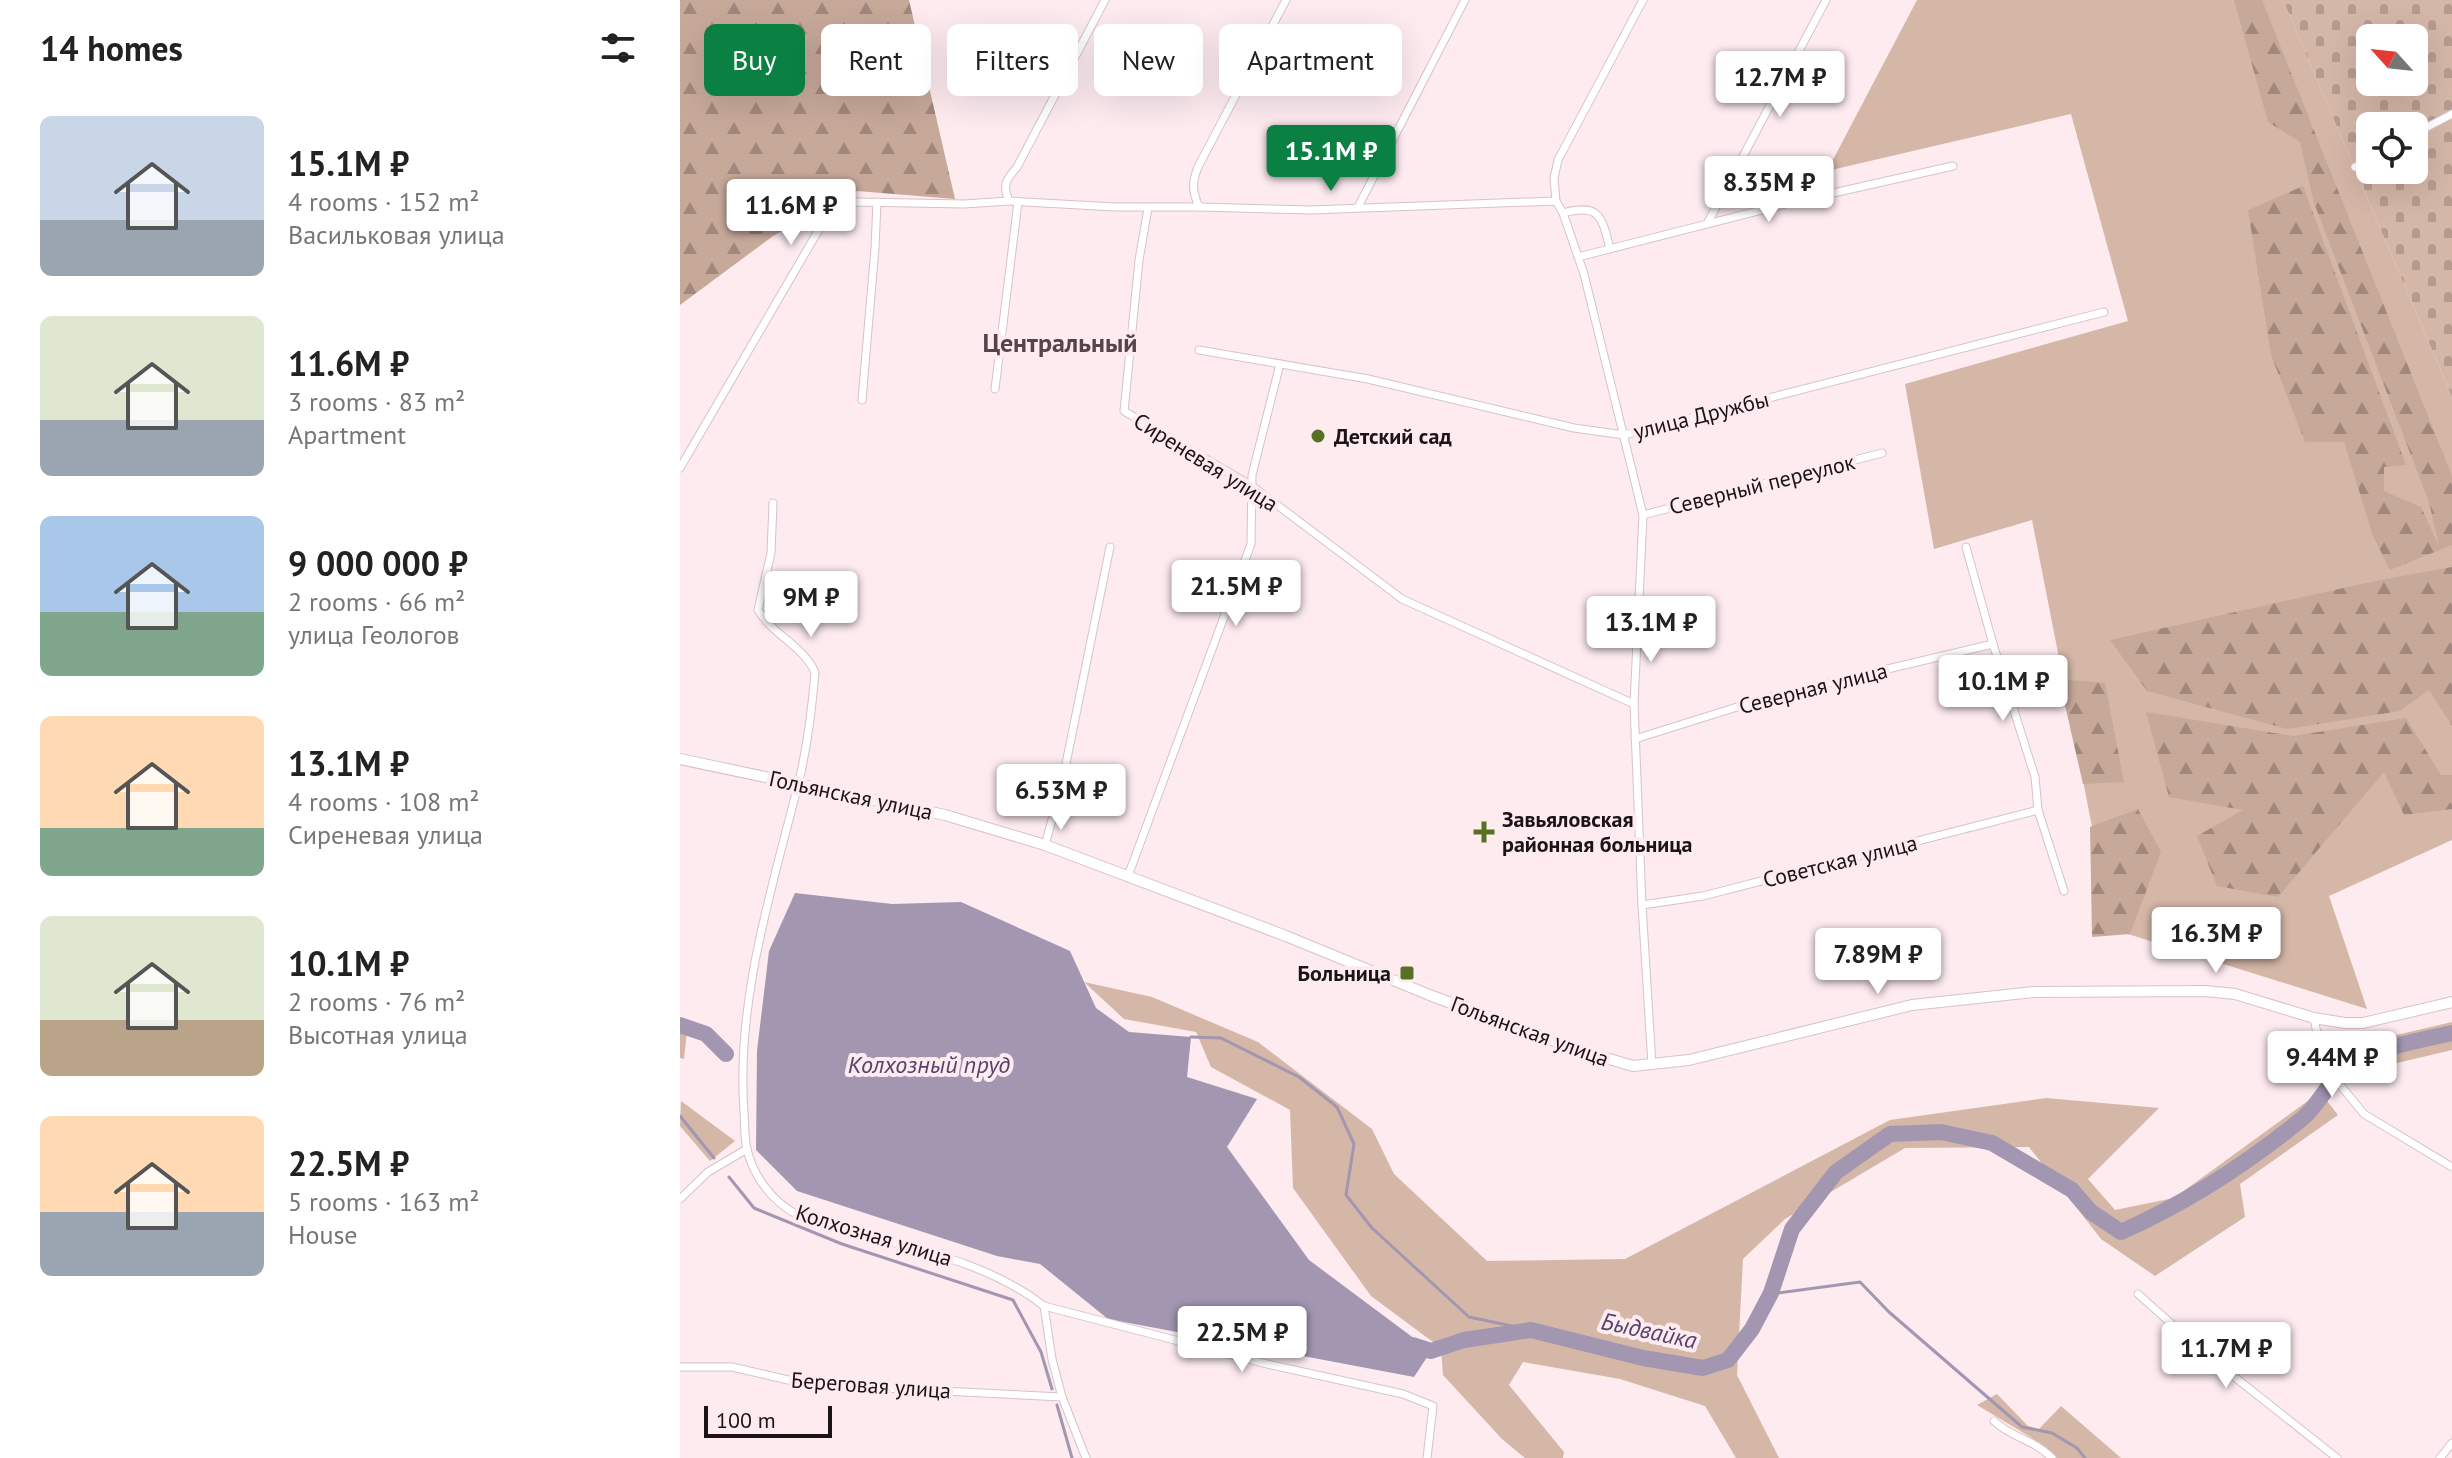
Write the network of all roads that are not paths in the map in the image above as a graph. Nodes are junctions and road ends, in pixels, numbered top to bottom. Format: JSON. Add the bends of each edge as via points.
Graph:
{"nodes":[{"id":1,"x":1105,"y":0,"type":"edge"},
{"id":2,"x":1286,"y":0,"type":"edge"},
{"id":3,"x":1465,"y":0,"type":"edge"},
{"id":4,"x":1643,"y":0,"type":"edge"},
{"id":5,"x":1826,"y":0,"type":"edge"},
{"id":6,"x":2452,"y":114,"type":"edge"},
{"id":7,"x":2428,"y":127,"type":"edge"},
{"id":8,"x":1953,"y":166,"type":"dead end"},
{"id":9,"x":1556,"y":201,"type":"junction"},
{"id":10,"x":877,"y":202,"type":"junction"},
{"id":11,"x":1014,"y":202,"type":"junction"},
{"id":12,"x":1199,"y":207,"type":"junction"},
{"id":13,"x":1358,"y":207,"type":"junction"},
{"id":14,"x":1148,"y":208,"type":"junction"},
{"id":15,"x":1563,"y":213,"type":"junction"},
{"id":16,"x":1707,"y":224,"type":"junction"},
{"id":17,"x":1610,"y":249,"type":"junction"},
{"id":18,"x":1578,"y":257,"type":"junction"},
{"id":19,"x":2104,"y":312,"type":"dead end"},
{"id":20,"x":1199,"y":350,"type":"dead end"},
{"id":21,"x":1280,"y":364,"type":"junction"},
{"id":22,"x":995,"y":389,"type":"dead end"},
{"id":23,"x":862,"y":400,"type":"dead end"},
{"id":24,"x":1624,"y":435,"type":"junction"},
{"id":25,"x":1882,"y":453,"type":"dead end"},
{"id":26,"x":680,"y":468,"type":"edge"},
{"id":27,"x":1252,"y":486,"type":"junction"},
{"id":28,"x":773,"y":503,"type":"dead end"},
{"id":29,"x":1643,"y":515,"type":"junction"},
{"id":30,"x":1110,"y":547,"type":"dead end"},
{"id":31,"x":1966,"y":547,"type":"dead end"},
{"id":32,"x":1993,"y":644,"type":"junction"},
{"id":33,"x":1634,"y":704,"type":"junction"},
{"id":34,"x":1635,"y":739,"type":"junction"},
{"id":35,"x":680,"y":759,"type":"edge"},
{"id":36,"x":799,"y":783,"type":"junction"},
{"id":37,"x":2038,"y":810,"type":"junction"},
{"id":38,"x":1045,"y":845,"type":"junction"},
{"id":39,"x":1128,"y":876,"type":"junction"},
{"id":40,"x":2064,"y":891,"type":"dead end"},
{"id":41,"x":1642,"y":905,"type":"junction"},
{"id":42,"x":2452,"y":1002,"type":"edge"},
{"id":43,"x":2314,"y":1018,"type":"junction"},
{"id":44,"x":1652,"y":1065,"type":"junction"},
{"id":45,"x":747,"y":1149,"type":"junction"},
{"id":46,"x":2452,"y":1167,"type":"edge"},
{"id":47,"x":680,"y":1199,"type":"edge"},
{"id":48,"x":2138,"y":1294,"type":"dead end"},
{"id":49,"x":1044,"y":1306,"type":"junction"},
{"id":50,"x":680,"y":1367,"type":"edge"},
{"id":51,"x":1062,"y":1397,"type":"junction"},
{"id":52,"x":1994,"y":1421,"type":"dead end"},
{"id":53,"x":2452,"y":1443,"type":"edge"},
{"id":54,"x":1086,"y":1458,"type":"edge"},
{"id":55,"x":1427,"y":1458,"type":"edge"},
{"id":56,"x":2052,"y":1458,"type":"edge"},
{"id":57,"x":2337,"y":1458,"type":"edge"},
{"id":58,"x":2440,"y":1458,"type":"edge"}],
"edges":[{"from":1,"to":11,"type":"street","via":[[1005,181]]},
{"from":2,"to":12,"type":"street","via":[[1198,167],[1193,187]]},
{"from":3,"to":13,"type":"street"},
{"from":4,"to":9,"type":"street","via":[[1558,160]]},
{"from":5,"to":16,"type":"street"},
{"from":6,"to":7,"type":"street"},
{"from":8,"to":16,"type":"street"},
{"from":9,"to":13,"type":"street"},
{"from":9,"to":15,"type":"street"},
{"from":10,"to":11,"type":"street"},
{"from":10,"to":23,"type":"street"},
{"from":10,"to":26,"type":"street","via":[[843,204],[821,226]]},
{"from":11,"to":14,"type":"street"},
{"from":11,"to":22,"type":"street"},
{"from":12,"to":13,"type":"street"},
{"from":12,"to":14,"type":"street"},
{"from":14,"to":27,"type":"street","name":"Сиреневая улица","via":[[1124,411]]},
{"from":15,"to":17,"type":"street","via":[[1582,207],[1594,212],[1603,222]]},
{"from":15,"to":18,"type":"street"},
{"from":16,"to":17,"type":"street"},
{"from":17,"to":18,"type":"street"},
{"from":18,"to":24,"type":"street"},
{"from":19,"to":24,"type":"street","name":"улица Дружбы"},
{"from":20,"to":21,"type":"street","name":"улица Дружбы"},
{"from":21,"to":24,"type":"street","name":"улица Дружбы"},
{"from":21,"to":27,"type":"street"},
{"from":24,"to":29,"type":"street"},
{"from":25,"to":29,"type":"street","name":"Северный переулок"},
{"from":27,"to":33,"type":"street","name":"Сиреневая улица","via":[[1402,599]]},
{"from":27,"to":39,"type":"street","via":[[1251,544]]},
{"from":28,"to":36,"type":"street","name":"Колхозная улица","via":[[771,553],[758,610],[809,659],[815,672]]},
{"from":29,"to":33,"type":"street"},
{"from":30,"to":38,"type":"street"},
{"from":31,"to":32,"type":"street"},
{"from":32,"to":34,"type":"street","name":"Северная улица","via":[[1769,697]]},
{"from":32,"to":37,"type":"street","via":[[2035,777]]},
{"from":33,"to":34,"type":"street"},
{"from":34,"to":41,"type":"street"},
{"from":35,"to":36,"type":"main road","name":"Гольянская улица"},
{"from":36,"to":38,"type":"main road","name":"Гольянская улица","via":[[945,815]]},
{"from":36,"to":45,"type":"street","name":"Колхозная улица","via":[[744,1023]]},
{"from":37,"to":40,"type":"street"},
{"from":37,"to":41,"type":"street","name":"Советская улица","via":[[1703,896]]},
{"from":38,"to":39,"type":"main road","name":"Гольянская улица"},
{"from":39,"to":44,"type":"main road","name":"Гольянская улица","via":[[1579,1050],[1633,1066]]},
{"from":41,"to":44,"type":"street"},
{"from":42,"to":43,"type":"main road","name":"Гольянская улица","via":[[2363,1023]]},
{"from":43,"to":44,"type":"main road","name":"Гольянская улица","via":[[2235,994],[2205,991],[2034,992],[1912,1005]]},
{"from":43,"to":46,"type":"street","via":[[2323,1064],[2364,1114]]},
{"from":45,"to":47,"type":"street","via":[[708,1172]]},
{"from":45,"to":49,"type":"street","name":"Колхозная улица","via":[[774,1200],[797,1214],[958,1261],[1022,1289]]},
{"from":48,"to":57,"type":"street"},
{"from":49,"to":51,"type":"street"},
{"from":49,"to":55,"type":"street","name":"Колхозная улица","via":[[1403,1394],[1433,1406]]},
{"from":50,"to":51,"type":"street","name":"Береговая улица","via":[[732,1367],[843,1386]]},
{"from":51,"to":54,"type":"street"},
{"from":52,"to":56,"type":"street"},
{"from":53,"to":58,"type":"street"}]}
